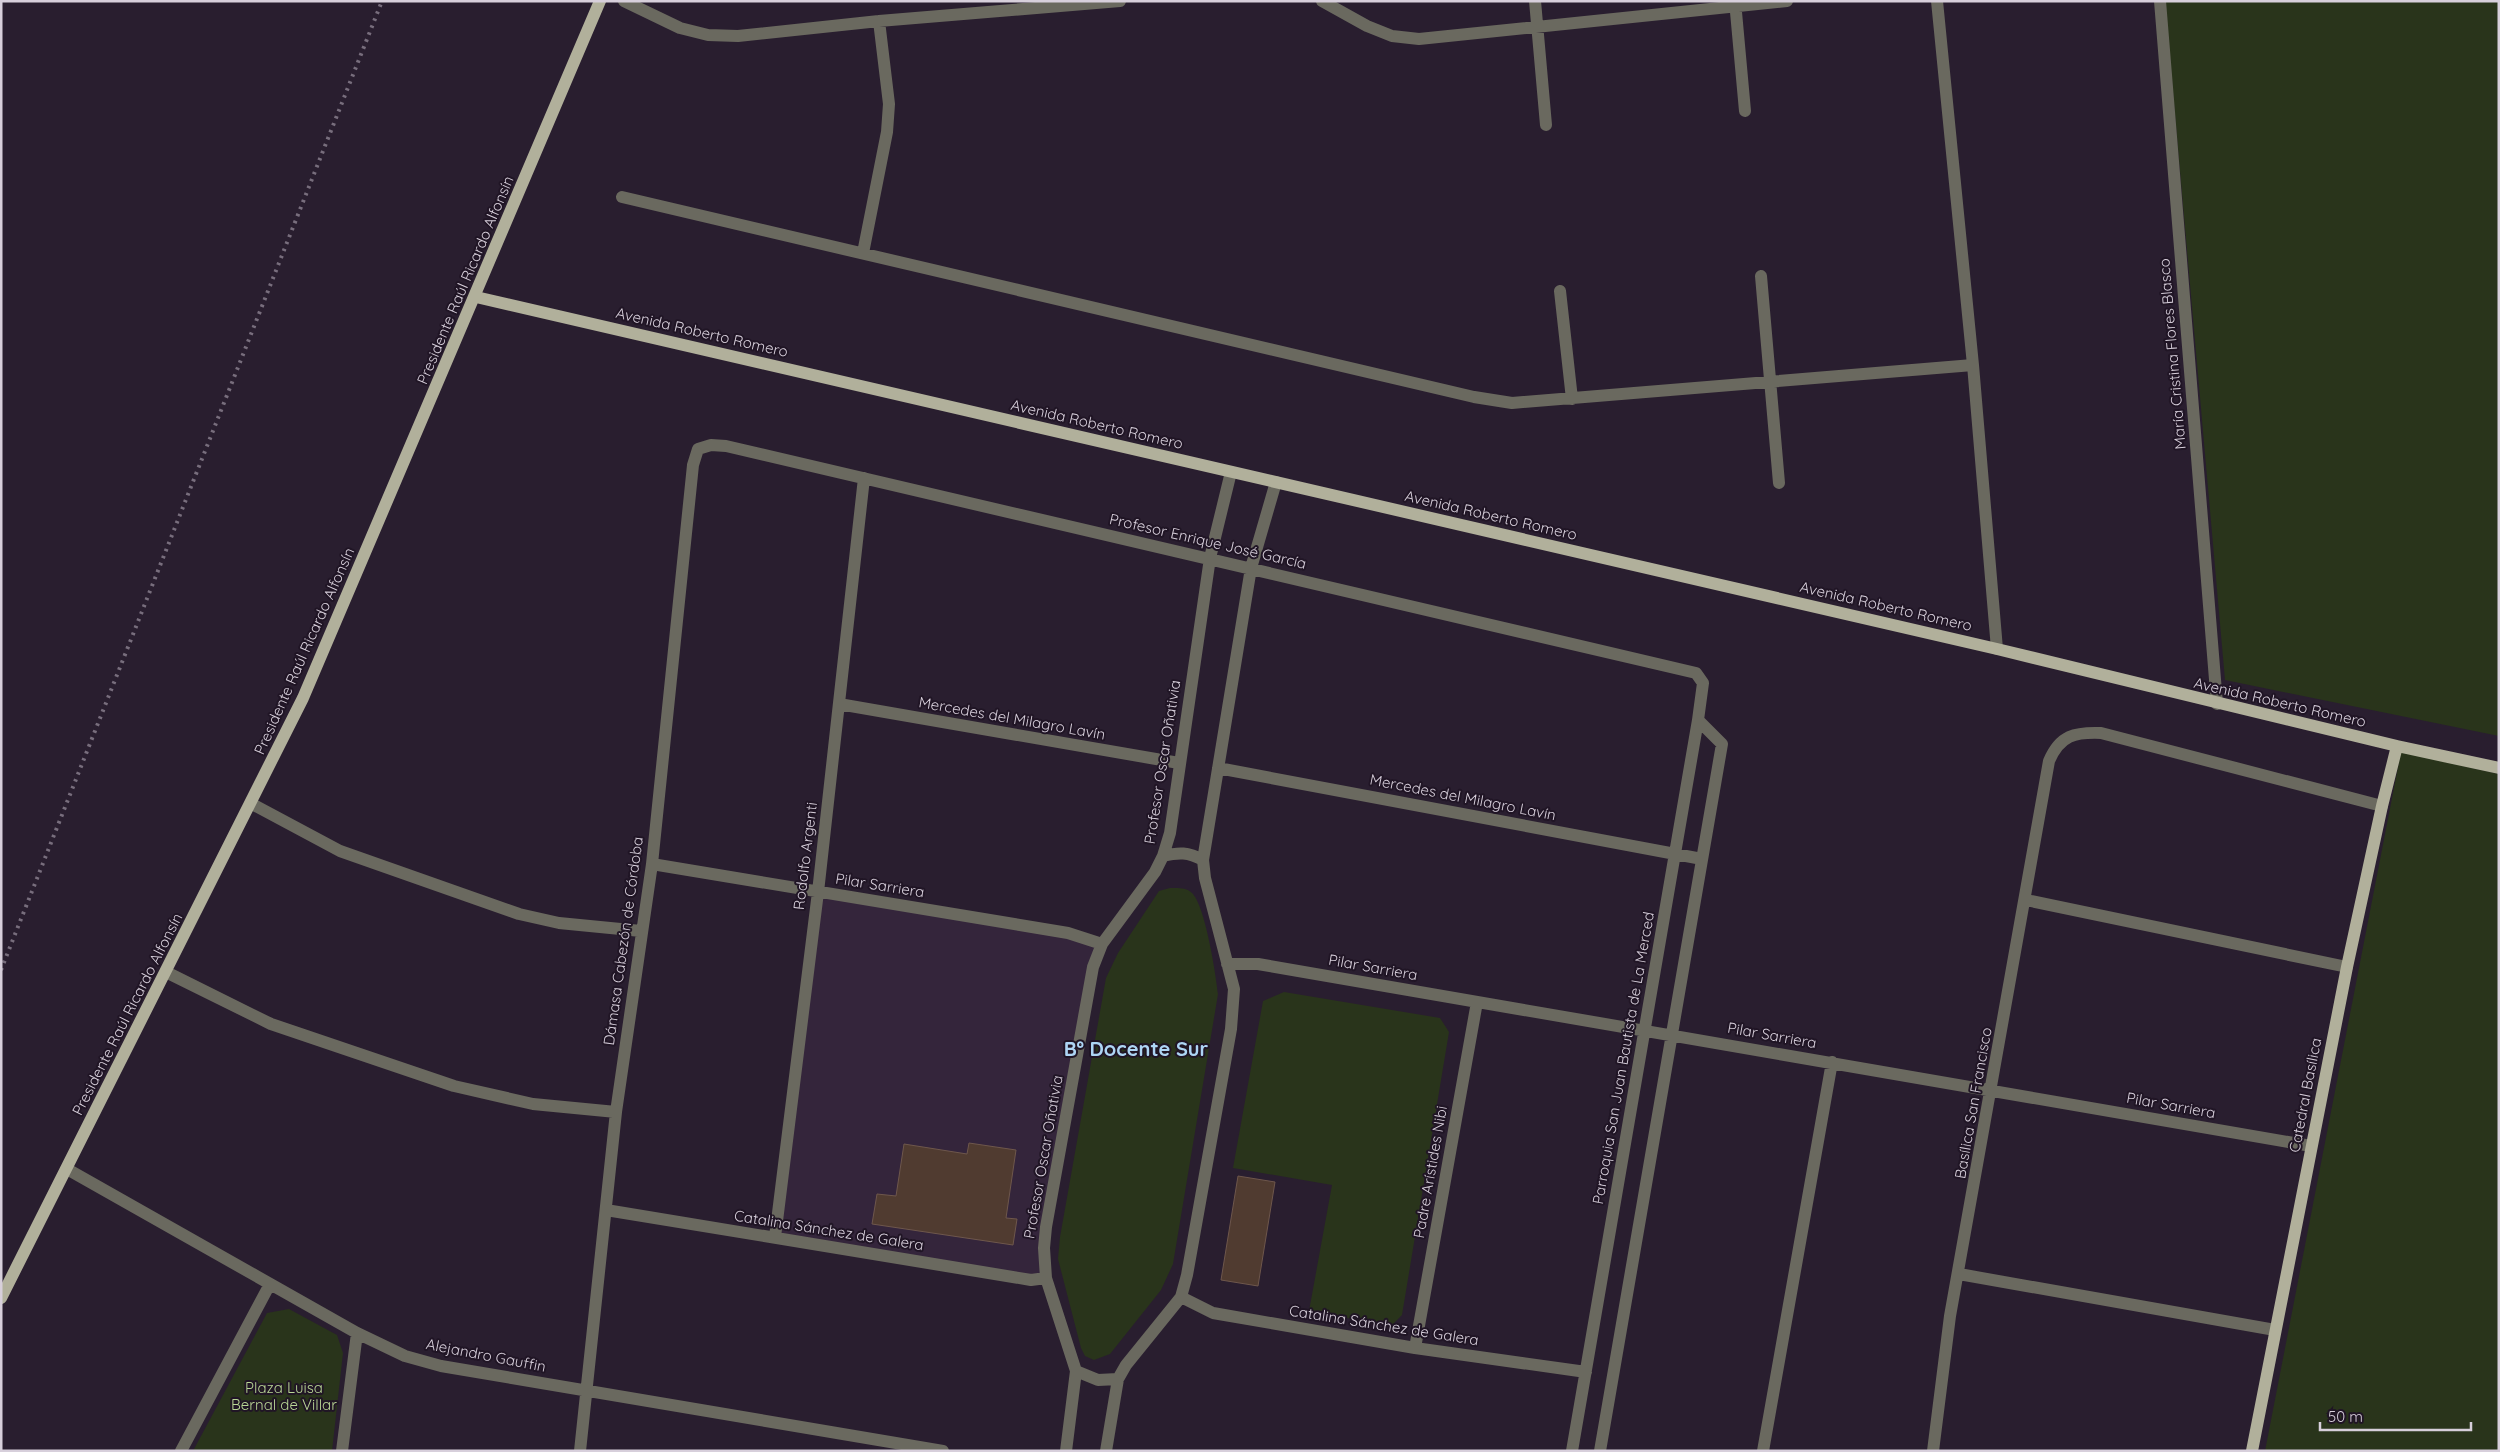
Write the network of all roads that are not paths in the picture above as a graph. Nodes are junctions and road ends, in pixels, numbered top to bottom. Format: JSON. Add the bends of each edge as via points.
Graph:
{"nodes":[{"id":1,"x":600,"y":1,"type":"edge"},
{"id":2,"x":624,"y":1,"type":"edge"},
{"id":3,"x":1120,"y":1,"type":"edge"},
{"id":4,"x":1322,"y":1,"type":"edge"},
{"id":5,"x":1535,"y":1,"type":"edge"},
{"id":6,"x":1787,"y":1,"type":"edge"},
{"id":7,"x":1937,"y":1,"type":"edge"},
{"id":8,"x":2160,"y":1,"type":"edge"},
{"id":9,"x":1736,"y":4,"type":"edge"},
{"id":10,"x":879,"y":21,"type":"junction"},
{"id":11,"x":1537,"y":27,"type":"junction"},
{"id":12,"x":1745,"y":111,"type":"dead end"},
{"id":13,"x":1546,"y":125,"type":"dead end"},
{"id":14,"x":622,"y":198,"type":"dead end"},
{"id":15,"x":862,"y":253,"type":"junction"},
{"id":16,"x":1761,"y":276,"type":"dead end"},
{"id":17,"x":1560,"y":291,"type":"dead end"},
{"id":18,"x":476,"y":297,"type":"junction"},
{"id":19,"x":1973,"y":365,"type":"junction"},
{"id":20,"x":1770,"y":382,"type":"junction"},
{"id":21,"x":1572,"y":399,"type":"junction"},
{"id":22,"x":711,"y":445,"type":"joint"},
{"id":23,"x":1232,"y":472,"type":"junction"},
{"id":24,"x":864,"y":478,"type":"junction"},
{"id":25,"x":1276,"y":482,"type":"junction"},
{"id":26,"x":1779,"y":483,"type":"dead end"},
{"id":27,"x":1210,"y":558,"type":"junction"},
{"id":28,"x":1251,"y":568,"type":"junction"},
{"id":29,"x":1997,"y":649,"type":"junction"},
{"id":30,"x":1696,"y":673,"type":"joint"},
{"id":31,"x":838,"y":704,"type":"junction"},
{"id":32,"x":2217,"y":704,"type":"junction"},
{"id":33,"x":1698,"y":720,"type":"junction"},
{"id":34,"x":2397,"y":746,"type":"junction"},
{"id":35,"x":1179,"y":764,"type":"junction"},
{"id":36,"x":1218,"y":768,"type":"junction"},
{"id":37,"x":2499,"y":768,"type":"edge"},
{"id":38,"x":252,"y":804,"type":"junction"},
{"id":39,"x":2382,"y":806,"type":"junction"},
{"id":40,"x":1674,"y":853,"type":"junction"},
{"id":41,"x":1163,"y":856,"type":"junction"},
{"id":42,"x":1702,"y":859,"type":"junction"},
{"id":43,"x":1203,"y":860,"type":"junction"},
{"id":44,"x":652,"y":864,"type":"junction"},
{"id":45,"x":818,"y":892,"type":"junction"},
{"id":46,"x":2026,"y":900,"type":"junction"},
{"id":47,"x":641,"y":931,"type":"junction"},
{"id":48,"x":1102,"y":944,"type":"junction"},
{"id":49,"x":1227,"y":964,"type":"junction"},
{"id":50,"x":2347,"y":967,"type":"junction"},
{"id":51,"x":166,"y":972,"type":"junction"},
{"id":52,"x":1477,"y":1002,"type":"junction"},
{"id":53,"x":1646,"y":1030,"type":"junction"},
{"id":54,"x":1672,"y":1035,"type":"junction"},
{"id":55,"x":1832,"y":1062,"type":"junction"},
{"id":56,"x":1991,"y":1090,"type":"junction"},
{"id":57,"x":616,"y":1112,"type":"junction"},
{"id":58,"x":2311,"y":1146,"type":"junction"},
{"id":59,"x":67,"y":1169,"type":"junction"},
{"id":60,"x":606,"y":1210,"type":"junction"},
{"id":61,"x":775,"y":1237,"type":"junction"},
{"id":62,"x":1959,"y":1274,"type":"junction"},
{"id":63,"x":1046,"y":1278,"type":"junction"},
{"id":64,"x":270,"y":1284,"type":"junction"},
{"id":65,"x":1181,"y":1297,"type":"junction"},
{"id":66,"x":1,"y":1298,"type":"edge"},
{"id":67,"x":2275,"y":1330,"type":"junction"},
{"id":68,"x":356,"y":1333,"type":"junction"},
{"id":69,"x":1415,"y":1348,"type":"junction"},
{"id":70,"x":1076,"y":1371,"type":"junction"},
{"id":71,"x":1586,"y":1372,"type":"junction"},
{"id":72,"x":1118,"y":1379,"type":"junction"},
{"id":73,"x":587,"y":1390,"type":"junction"},
{"id":74,"x":181,"y":1451,"type":"edge"},
{"id":75,"x":342,"y":1451,"type":"edge"},
{"id":76,"x":580,"y":1451,"type":"edge"},
{"id":77,"x":943,"y":1451,"type":"edge"},
{"id":78,"x":1066,"y":1451,"type":"edge"},
{"id":79,"x":1106,"y":1451,"type":"edge"},
{"id":80,"x":1572,"y":1451,"type":"edge"},
{"id":81,"x":1600,"y":1451,"type":"edge"},
{"id":82,"x":1763,"y":1451,"type":"edge"},
{"id":83,"x":1934,"y":1451,"type":"edge"},
{"id":84,"x":2252,"y":1451,"type":"edge"}],
"edges":[{"from":1,"to":18,"type":"main road","name":"Presidente Raúl Ricardo Alfonsín"},
{"from":2,"to":10,"type":"street","via":[[680,28],[708,35],[738,36]]},
{"from":3,"to":10,"type":"street"},
{"from":4,"to":11,"type":"street","via":[[1392,36],[1419,39]]},
{"from":5,"to":11,"type":"street"},
{"from":6,"to":9,"type":"street"},
{"from":7,"to":19,"type":"street"},
{"from":8,"to":32,"type":"street","name":"María Cristina Flores Blasco"},
{"from":9,"to":11,"type":"street"},
{"from":9,"to":12,"type":"street"},
{"from":10,"to":15,"type":"street","via":[[889,113]]},
{"from":11,"to":13,"type":"street"},
{"from":14,"to":15,"type":"street"},
{"from":15,"to":21,"type":"street","via":[[1474,397],[1512,404]]},
{"from":16,"to":20,"type":"street"},
{"from":17,"to":21,"type":"street"},
{"from":18,"to":23,"type":"main road","name":"Avenida Roberto Romero"},
{"from":18,"to":38,"type":"main road","name":"Presidente Raúl Ricardo Alfonsín","via":[[304,698]]},
{"from":19,"to":20,"type":"street"},
{"from":19,"to":29,"type":"street"},
{"from":20,"to":21,"type":"street"},
{"from":20,"to":26,"type":"street"},
{"from":22,"to":24,"type":"street","name":"Profesor Enrique José García"},
{"from":22,"to":44,"type":"street","name":"Dámasa Cabezón de Córdoba","via":[[698,449],[693,465]]},
{"from":23,"to":25,"type":"main road","name":"Avenida Roberto Romero"},
{"from":23,"to":27,"type":"street","name":"Profesor Oscar Oñativia"},
{"from":24,"to":27,"type":"street","name":"Profesor Enrique José García"},
{"from":24,"to":31,"type":"street","name":"Rodolfo Argenti"},
{"from":25,"to":28,"type":"street"},
{"from":25,"to":29,"type":"main road","name":"Avenida Roberto Romero"},
{"from":27,"to":28,"type":"street","name":"Profesor Enrique José García"},
{"from":27,"to":35,"type":"street","name":"Profesor Oscar Oñativia"},
{"from":28,"to":30,"type":"street","name":"Profesor Enrique José García"},
{"from":28,"to":36,"type":"street"},
{"from":29,"to":32,"type":"main road","name":"Avenida Roberto Romero"},
{"from":30,"to":33,"type":"street","name":"Parroquia San Juan Bautista de La Merced","via":[[1703,683]]},
{"from":31,"to":35,"type":"street","name":"Mercedes del Milagro Lavín"},
{"from":31,"to":45,"type":"street","name":"Rodolfo Argenti"},
{"from":32,"to":34,"type":"main road","name":"Avenida Roberto Romero"},
{"from":33,"to":40,"type":"street","name":"Parroquia San Juan Bautista de La Merced"},
{"from":33,"to":42,"type":"street","via":[[1722,744]]},
{"from":34,"to":37,"type":"main road","name":"Avenida Roberto Romero"},
{"from":34,"to":39,"type":"main road","name":"Catedral Basílica"},
{"from":35,"to":41,"type":"street","name":"Profesor Oscar Oñativia","via":[[1170,834]]},
{"from":36,"to":40,"type":"street","name":"Mercedes del Milagro Lavín"},
{"from":36,"to":43,"type":"street"},
{"from":38,"to":47,"type":"street","via":[[340,851],[519,914],[559,923]]},
{"from":38,"to":51,"type":"main road","name":"Presidente Raúl Ricardo Alfonsín"},
{"from":39,"to":46,"type":"street","name":"Basílica San Francisco","via":[[2101,733],[2080,732],[2054,749],[2049,761]]},
{"from":39,"to":50,"type":"main road","name":"Catedral Basílica"},
{"from":40,"to":42,"type":"street","name":"Mercedes del Milagro Lavín"},
{"from":40,"to":53,"type":"street","name":"Parroquia San Juan Bautista de La Merced"},
{"from":41,"to":43,"type":"street","via":[[1180,852]]},
{"from":41,"to":48,"type":"street","name":"Profesor Oscar Oñativia","via":[[1155,872]]},
{"from":42,"to":54,"type":"street"},
{"from":43,"to":49,"type":"street"},
{"from":44,"to":45,"type":"street","name":"Pilar Sarriera"},
{"from":44,"to":47,"type":"street","name":"Dámasa Cabezón de Córdoba"},
{"from":45,"to":48,"type":"street","name":"Pilar Sarriera","via":[[1068,933]]},
{"from":45,"to":61,"type":"street","name":"Rodolfo Argenti"},
{"from":46,"to":50,"type":"street"},
{"from":46,"to":56,"type":"street","name":"Basílica San Francisco"},
{"from":47,"to":57,"type":"street","name":"Dámasa Cabezón de Córdoba"},
{"from":48,"to":63,"type":"street","name":"Profesor Oscar Oñativia","via":[[1094,967],[1046,1227]]},
{"from":49,"to":52,"type":"street","name":"Pilar Sarriera","via":[[1258,964]]},
{"from":49,"to":65,"type":"street","via":[[1234,989],[1231,1029]]},
{"from":50,"to":58,"type":"main road","name":"Catedral Basílica"},
{"from":51,"to":57,"type":"street","via":[[271,1024],[454,1086],[533,1104]]},
{"from":51,"to":59,"type":"main road","name":"Presidente Raúl Ricardo Alfonsín"},
{"from":52,"to":53,"type":"street","name":"Pilar Sarriera"},
{"from":52,"to":69,"type":"street","name":"Padre Arístides Nibi"},
{"from":53,"to":54,"type":"street","name":"Pilar Sarriera"},
{"from":53,"to":71,"type":"street","name":"Parroquia San Juan Bautista de La Merced"},
{"from":54,"to":55,"type":"street","name":"Pilar Sarriera"},
{"from":54,"to":81,"type":"street"},
{"from":55,"to":56,"type":"street","name":"Pilar Sarriera"},
{"from":55,"to":82,"type":"street"},
{"from":56,"to":58,"type":"street","name":"Pilar Sarriera"},
{"from":56,"to":62,"type":"street","name":"Basílica San Francisco"},
{"from":57,"to":60,"type":"street","name":"Dámasa Cabezón de Córdoba"},
{"from":58,"to":67,"type":"main road","name":"Catedral Basílica"},
{"from":59,"to":64,"type":"street","name":"Alejandro Gauffin"},
{"from":59,"to":66,"type":"main road","name":"Presidente Raúl Ricardo Alfonsín"},
{"from":60,"to":61,"type":"street","name":"Catalina Sánchez de Galera"},
{"from":60,"to":73,"type":"street","name":"Dámasa Cabezón de Córdoba"},
{"from":61,"to":63,"type":"street","name":"Catalina Sánchez de Galera","via":[[1031,1280]]},
{"from":62,"to":67,"type":"street"},
{"from":62,"to":83,"type":"street","name":"Basílica San Francisco","via":[[1950,1316]]},
{"from":63,"to":70,"type":"street","name":"Profesor Oscar Oñativia"},
{"from":64,"to":68,"type":"street","name":"Alejandro Gauffin"},
{"from":64,"to":74,"type":"street"},
{"from":65,"to":69,"type":"street","name":"Catalina Sánchez de Galera","via":[[1214,1313]]},
{"from":65,"to":72,"type":"street"},
{"from":67,"to":84,"type":"main road","name":"Catedral Basílica"},
{"from":68,"to":73,"type":"street","name":"Alejandro Gauffin","via":[[405,1356],[441,1366]]},
{"from":68,"to":75,"type":"street"},
{"from":69,"to":71,"type":"street","name":"Catalina Sánchez de Galera"},
{"from":70,"to":72,"type":"street","via":[[1098,1380]]},
{"from":70,"to":78,"type":"street","name":"Profesor Oscar Oñativia"},
{"from":71,"to":80,"type":"street","name":"Parroquia San Juan Bautista de La Merced"},
{"from":72,"to":79,"type":"street"},
{"from":73,"to":76,"type":"street","name":"Dámasa Cabezón de Córdoba"},
{"from":73,"to":77,"type":"street","name":"Alejandro Gauffin"}]}
